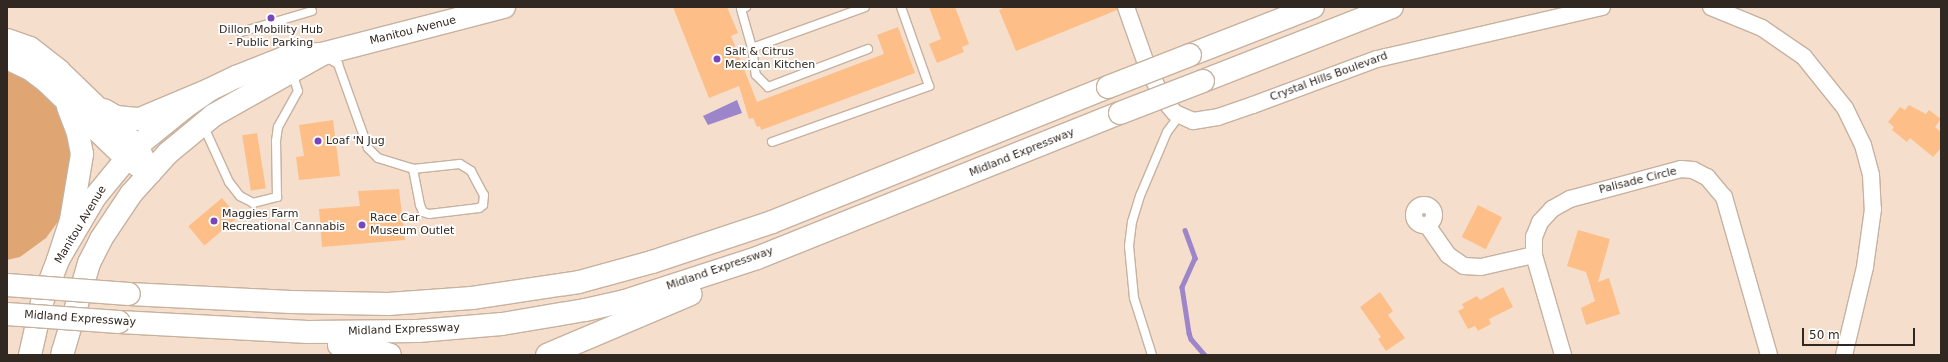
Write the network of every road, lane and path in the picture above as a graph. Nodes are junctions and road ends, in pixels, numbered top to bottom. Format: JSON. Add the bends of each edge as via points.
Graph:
{"nodes":[{"id":1,"x":504,"y":7,"type":"edge"},
{"id":2,"x":746,"y":7,"type":"edge"},
{"id":3,"x":865,"y":7,"type":"edge"},
{"id":4,"x":901,"y":7,"type":"edge"},
{"id":5,"x":1126,"y":7,"type":"edge"},
{"id":6,"x":1313,"y":7,"type":"edge"},
{"id":7,"x":1392,"y":7,"type":"edge"},
{"id":8,"x":1602,"y":7,"type":"edge"},
{"id":9,"x":1711,"y":7,"type":"edge"},
{"id":10,"x":312,"y":12,"type":"dead end"},
{"id":11,"x":241,"y":32,"type":"dead end"},
{"id":12,"x":7,"y":40,"type":"edge"},
{"id":13,"x":752,"y":48,"type":"junction"},
{"id":14,"x":868,"y":49,"type":"dead end"},
{"id":15,"x":322,"y":54,"type":"junction"},
{"id":16,"x":7,"y":58,"type":"edge"},
{"id":17,"x":292,"y":72,"type":"junction"},
{"id":18,"x":209,"y":90,"type":"junction"},
{"id":19,"x":65,"y":101,"type":"junction"},
{"id":20,"x":95,"y":105,"type":"junction"},
{"id":21,"x":1179,"y":116,"type":"junction"},
{"id":22,"x":203,"y":124,"type":"junction"},
{"id":23,"x":772,"y":142,"type":"dead end"},
{"id":24,"x":131,"y":152,"type":"junction"},
{"id":25,"x":413,"y":169,"type":"junction"},
{"id":26,"x":150,"y":173,"type":"junction"},
{"id":27,"x":888,"y":207,"type":"junction"},
{"id":28,"x":1427,"y":225,"type":"dead end"},
{"id":29,"x":1534,"y":254,"type":"junction"},
{"id":30,"x":58,"y":260,"type":"junction"},
{"id":31,"x":7,"y":286,"type":"edge"},
{"id":32,"x":7,"y":314,"type":"edge"},
{"id":33,"x":194,"y":325,"type":"junction"},
{"id":34,"x":63,"y":354,"type":"edge"},
{"id":35,"x":30,"y":355,"type":"edge"},
{"id":36,"x":390,"y":355,"type":"edge"},
{"id":37,"x":547,"y":355,"type":"edge"},
{"id":38,"x":1152,"y":355,"type":"edge"},
{"id":39,"x":1563,"y":355,"type":"edge"},
{"id":40,"x":1770,"y":355,"type":"edge"},
{"id":41,"x":1844,"y":355,"type":"edge"}],
"edges":[{"from":1,"to":15,"type":"main road","name":"Manitou Avenue"},
{"from":2,"to":13,"type":"lane","via":[[741,9]]},
{"from":3,"to":13,"type":"lane"},
{"from":4,"to":23,"type":"lane","via":[[929,86]]},
{"from":5,"to":21,"type":"street","via":[[1153,80],[1171,110]]},
{"from":6,"to":31,"type":"main road","bridge":true,"via":[[772,222],[652,262],[579,282],[494,296],[388,304],[291,302]]},
{"from":7,"to":27,"type":"main road","name":"Midland Expressway","bridge":true},
{"from":8,"to":21,"type":"street","name":"Crystal Hills Boulevard","via":[[1376,59],[1218,117],[1193,120]]},
{"from":9,"to":41,"type":"street","via":[[1762,28],[1804,57],[1845,108],[1863,145],[1871,175],[1873,209],[1865,267]]},
{"from":10,"to":11,"type":"lane"},
{"from":12,"to":20,"type":"main road","via":[[30,48],[44,58]]},
{"from":13,"to":14,"type":"lane","via":[[756,76],[768,87]]},
{"from":15,"to":17,"type":"main road","name":"Manitou Avenue"},
{"from":15,"to":18,"type":"main road","name":"Manitou Avenue","via":[[291,55]]},
{"from":15,"to":25,"type":"lane","via":[[338,64],[368,148],[378,158]]},
{"from":16,"to":19,"type":"main road","via":[[30,69]]},
{"from":17,"to":22,"type":"main road","name":"Manitou Avenue","via":[[239,100]]},
{"from":17,"to":22,"type":"lane","via":[[298,92],[278,127],[277,197],[253,203],[240,196],[229,182]]},
{"from":18,"to":20,"type":"main road","via":[[134,120],[116,117]]},
{"from":18,"to":24,"type":"main road","name":"Manitou Avenue","via":[[152,132]]},
{"from":19,"to":24,"type":"main road"},
{"from":19,"to":30,"type":"main road","via":[[78,132],[82,154],[71,220]]},
{"from":20,"to":24,"type":"main road"},
{"from":21,"to":38,"type":"lane","via":[[1167,132],[1140,196],[1132,222],[1129,246],[1134,298]]},
{"from":22,"to":26,"type":"main road","name":"Manitou Avenue","via":[[168,153]]},
{"from":24,"to":26,"type":"main road"},
{"from":24,"to":30,"type":"main road","name":"Manitou Avenue","via":[[95,197]]},
{"from":25,"to":25,"type":"lane","via":[[460,164],[474,177],[484,195],[483,205],[479,208],[428,214],[423,212]]},
{"from":26,"to":34,"type":"main road","name":"Manitou Avenue","via":[[123,205],[89,263]]},
{"from":27,"to":33,"type":"main road","name":"Midland Expressway","via":[[702,277],[625,301],[544,318],[461,329],[367,333]]},
{"from":27,"to":37,"type":"main road"},
{"from":28,"to":29,"type":"street","via":[[1448,255],[1464,266],[1480,267]]},
{"from":29,"to":39,"type":"street","name":"Palisade Circle"},
{"from":29,"to":40,"type":"street","name":"Palisade Circle","via":[[1536,230],[1546,215],[1560,203],[1671,170],[1701,173],[1714,183],[1728,207]]},
{"from":30,"to":35,"type":"main road","name":"Manitou Avenue","via":[[42,302]]},
{"from":32,"to":33,"type":"main road","name":"Midland Expressway","bridge":true},
{"from":33,"to":36,"type":"main road","via":[[285,342],[366,347]]}]}
